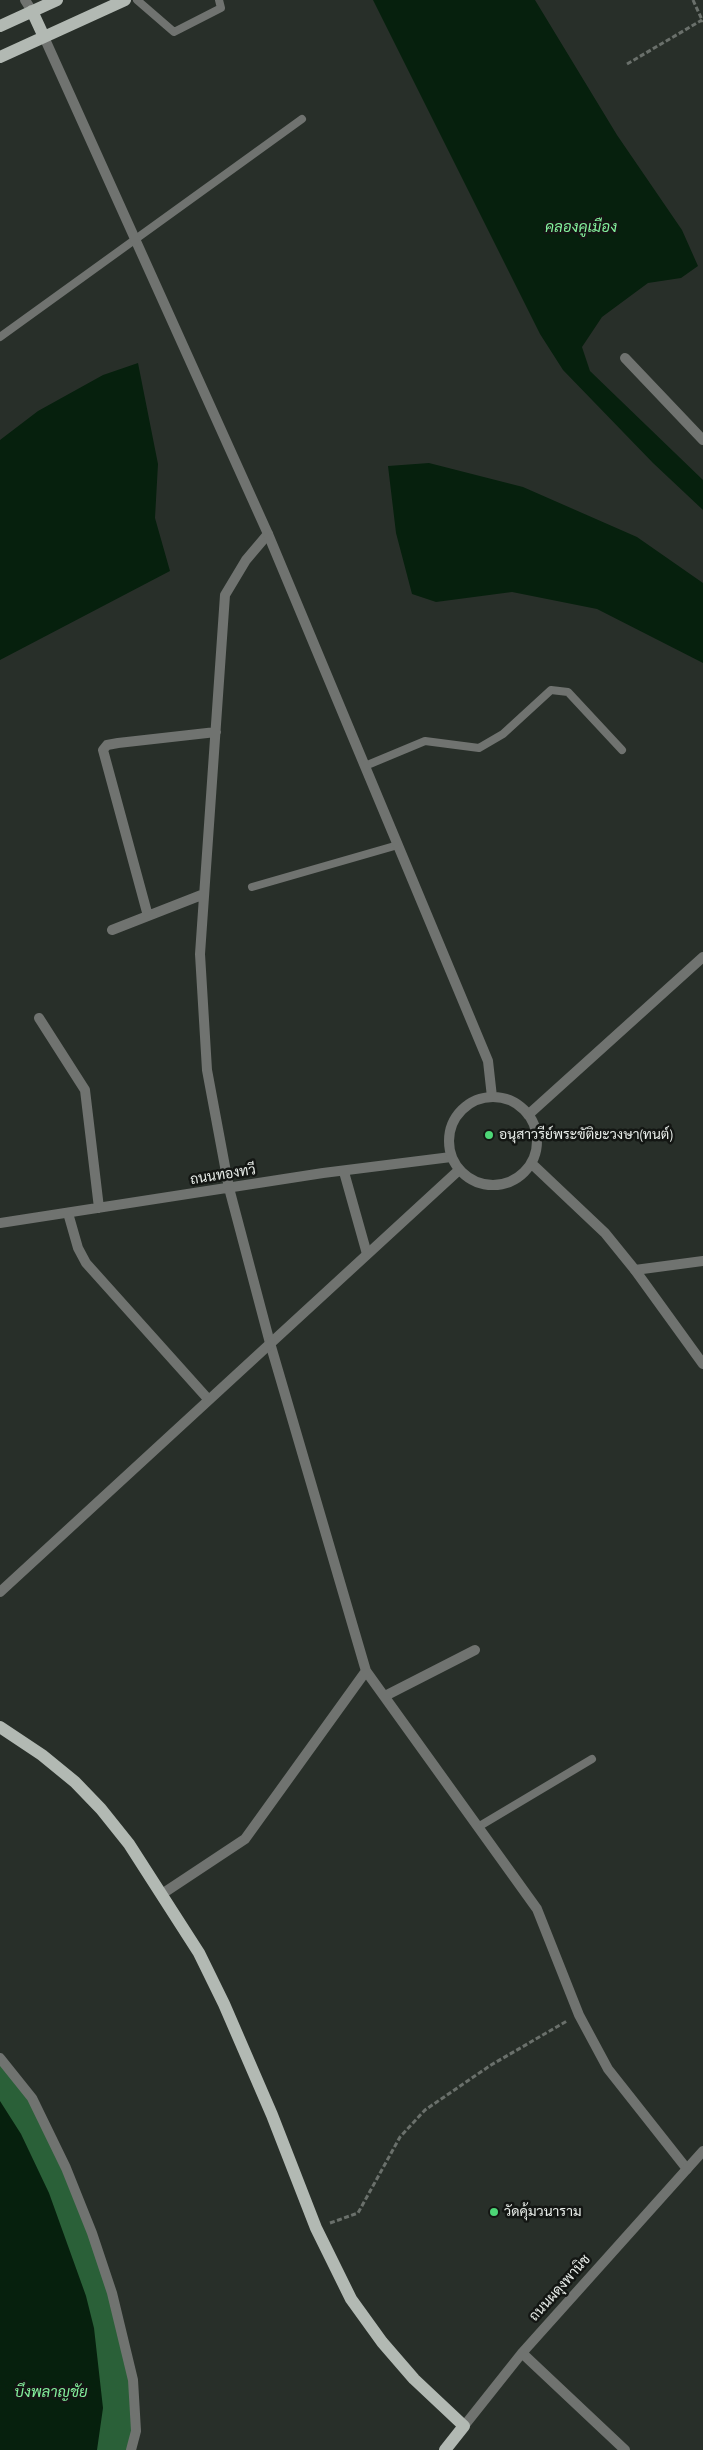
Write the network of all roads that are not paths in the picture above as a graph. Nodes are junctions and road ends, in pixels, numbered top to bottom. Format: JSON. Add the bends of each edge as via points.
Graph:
{"nodes":[{"id":1,"x":25,"y":0,"type":"edge"},
{"id":2,"x":57,"y":0,"type":"edge"},
{"id":3,"x":125,"y":0,"type":"edge"},
{"id":4,"x":138,"y":0,"type":"edge"},
{"id":5,"x":219,"y":0,"type":"edge"},
{"id":6,"x":32,"y":12,"type":"junction"},
{"id":7,"x":0,"y":26,"type":"edge"},
{"id":8,"x":44,"y":37,"type":"junction"},
{"id":9,"x":0,"y":57,"type":"edge"},
{"id":10,"x":302,"y":119,"type":"dead end"},
{"id":11,"x":135,"y":240,"type":"junction"},
{"id":12,"x":0,"y":337,"type":"edge"},
{"id":13,"x":624,"y":358,"type":"dead end"},
{"id":14,"x":703,"y":440,"type":"edge"},
{"id":15,"x":268,"y":534,"type":"junction"},
{"id":16,"x":216,"y":732,"type":"junction"},
{"id":17,"x":622,"y":750,"type":"dead end"},
{"id":18,"x":365,"y":766,"type":"junction"},
{"id":19,"x":398,"y":845,"type":"junction"},
{"id":20,"x":252,"y":887,"type":"dead end"},
{"id":21,"x":204,"y":894,"type":"junction"},
{"id":22,"x":148,"y":916,"type":"junction"},
{"id":23,"x":112,"y":930,"type":"dead end"},
{"id":24,"x":703,"y":957,"type":"edge"},
{"id":25,"x":38,"y":1018,"type":"dead end"},
{"id":26,"x":492,"y":1097,"type":"junction"},
{"id":27,"x":528,"y":1115,"type":"junction"},
{"id":28,"x":452,"y":1157,"type":"junction"},
{"id":29,"x":531,"y":1163,"type":"junction"},
{"id":30,"x":459,"y":1170,"type":"junction"},
{"id":31,"x":344,"y":1172,"type":"junction"},
{"id":32,"x":229,"y":1188,"type":"junction"},
{"id":33,"x":99,"y":1208,"type":"junction"},
{"id":34,"x":68,"y":1213,"type":"junction"},
{"id":35,"x":0,"y":1224,"type":"edge"},
{"id":36,"x":367,"y":1254,"type":"junction"},
{"id":37,"x":703,"y":1261,"type":"edge"},
{"id":38,"x":635,"y":1270,"type":"junction"},
{"id":39,"x":270,"y":1343,"type":"junction"},
{"id":40,"x":703,"y":1364,"type":"edge"},
{"id":41,"x":208,"y":1400,"type":"junction"},
{"id":42,"x":0,"y":1592,"type":"edge"},
{"id":43,"x":475,"y":1650,"type":"dead end"},
{"id":44,"x":366,"y":1671,"type":"junction"},
{"id":45,"x":385,"y":1696,"type":"junction"},
{"id":46,"x":0,"y":1727,"type":"edge"},
{"id":47,"x":592,"y":1759,"type":"dead end"},
{"id":48,"x":478,"y":1827,"type":"junction"},
{"id":49,"x":162,"y":1894,"type":"junction"},
{"id":50,"x":0,"y":2058,"type":"edge"},
{"id":51,"x":703,"y":2151,"type":"edge"},
{"id":52,"x":687,"y":2169,"type":"junction"},
{"id":53,"x":522,"y":2353,"type":"junction"},
{"id":54,"x":464,"y":2426,"type":"junction"},
{"id":55,"x":131,"y":2450,"type":"edge"},
{"id":56,"x":446,"y":2450,"type":"edge"},
{"id":57,"x":625,"y":2450,"type":"edge"}],
"edges":[{"from":1,"to":6,"type":"street"},
{"from":2,"to":6,"type":"main road"},
{"from":3,"to":8,"type":"main road"},
{"from":4,"to":5,"type":"lane","via":[[174,32],[221,8]]},
{"from":6,"to":7,"type":"main road"},
{"from":6,"to":8,"type":"main road"},
{"from":8,"to":9,"type":"main road"},
{"from":8,"to":11,"type":"street"},
{"from":10,"to":11,"type":"lane"},
{"from":11,"to":12,"type":"lane"},
{"from":11,"to":15,"type":"street"},
{"from":13,"to":14,"type":"street"},
{"from":15,"to":16,"type":"street","via":[[246,560],[225,595]]},
{"from":15,"to":18,"type":"street"},
{"from":16,"to":21,"type":"street"},
{"from":16,"to":22,"type":"street","via":[[118,743],[107,745],[103,750]]},
{"from":17,"to":18,"type":"lane","via":[[568,692],[551,690],[503,734],[479,748],[425,741]]},
{"from":18,"to":19,"type":"street"},
{"from":19,"to":20,"type":"lane"},
{"from":19,"to":26,"type":"street","via":[[488,1061]]},
{"from":21,"to":22,"type":"street"},
{"from":21,"to":32,"type":"street","via":[[200,954],[207,1070]]},
{"from":22,"to":23,"type":"street"},
{"from":24,"to":27,"type":"street"},
{"from":25,"to":33,"type":"street","via":[[85,1090]]},
{"from":26,"to":27,"type":"street","via":[[512,1102]]},
{"from":26,"to":28,"type":"street","via":[[477,1100],[458,1116],[451,1129],[449,1144]]},
{"from":27,"to":29,"type":"street","via":[[535,1128],[537,1143]]},
{"from":28,"to":30,"type":"street"},
{"from":28,"to":31,"type":"street","name":"ถนนทองทวี"},
{"from":29,"to":30,"type":"street","via":[[517,1178],[503,1184],[482,1184]]},
{"from":29,"to":38,"type":"street","via":[[605,1233]]},
{"from":30,"to":36,"type":"street"},
{"from":31,"to":32,"type":"street","name":"ถนนทองทวี"},
{"from":31,"to":36,"type":"street"},
{"from":32,"to":33,"type":"street","name":"ถนนทองทวี"},
{"from":32,"to":39,"type":"street"},
{"from":33,"to":34,"type":"street","name":"ถนนทองทวี"},
{"from":34,"to":35,"type":"street","name":"ถนนทองทวี"},
{"from":34,"to":41,"type":"street","via":[[86,1263]]},
{"from":36,"to":39,"type":"street"},
{"from":37,"to":38,"type":"street"},
{"from":38,"to":40,"type":"street"},
{"from":39,"to":41,"type":"street"},
{"from":39,"to":44,"type":"street"},
{"from":41,"to":42,"type":"street"},
{"from":43,"to":45,"type":"street"},
{"from":44,"to":45,"type":"street"},
{"from":44,"to":49,"type":"street","via":[[245,1838]]},
{"from":45,"to":48,"type":"street"},
{"from":46,"to":49,"type":"main road","via":[[75,1782],[129,1844]]},
{"from":47,"to":48,"type":"lane"},
{"from":48,"to":52,"type":"street","via":[[536,1909],[579,2015],[608,2069]]},
{"from":49,"to":54,"type":"main road","via":[[199,1953],[224,2004],[316,2228],[351,2299],[414,2380]]},
{"from":50,"to":55,"type":"street","via":[[32,2098],[66,2168],[92,2233],[112,2293],[133,2380],[136,2431]]},
{"from":51,"to":52,"type":"street","name":"ถนนผดุงพานิช"},
{"from":52,"to":53,"type":"street","name":"ถนนผดุงพานิช"},
{"from":53,"to":54,"type":"street","name":"ถนนผดุงพานิช"},
{"from":53,"to":57,"type":"street"},
{"from":54,"to":56,"type":"main road","name":"ถนนผดุงพานิช"}]}
